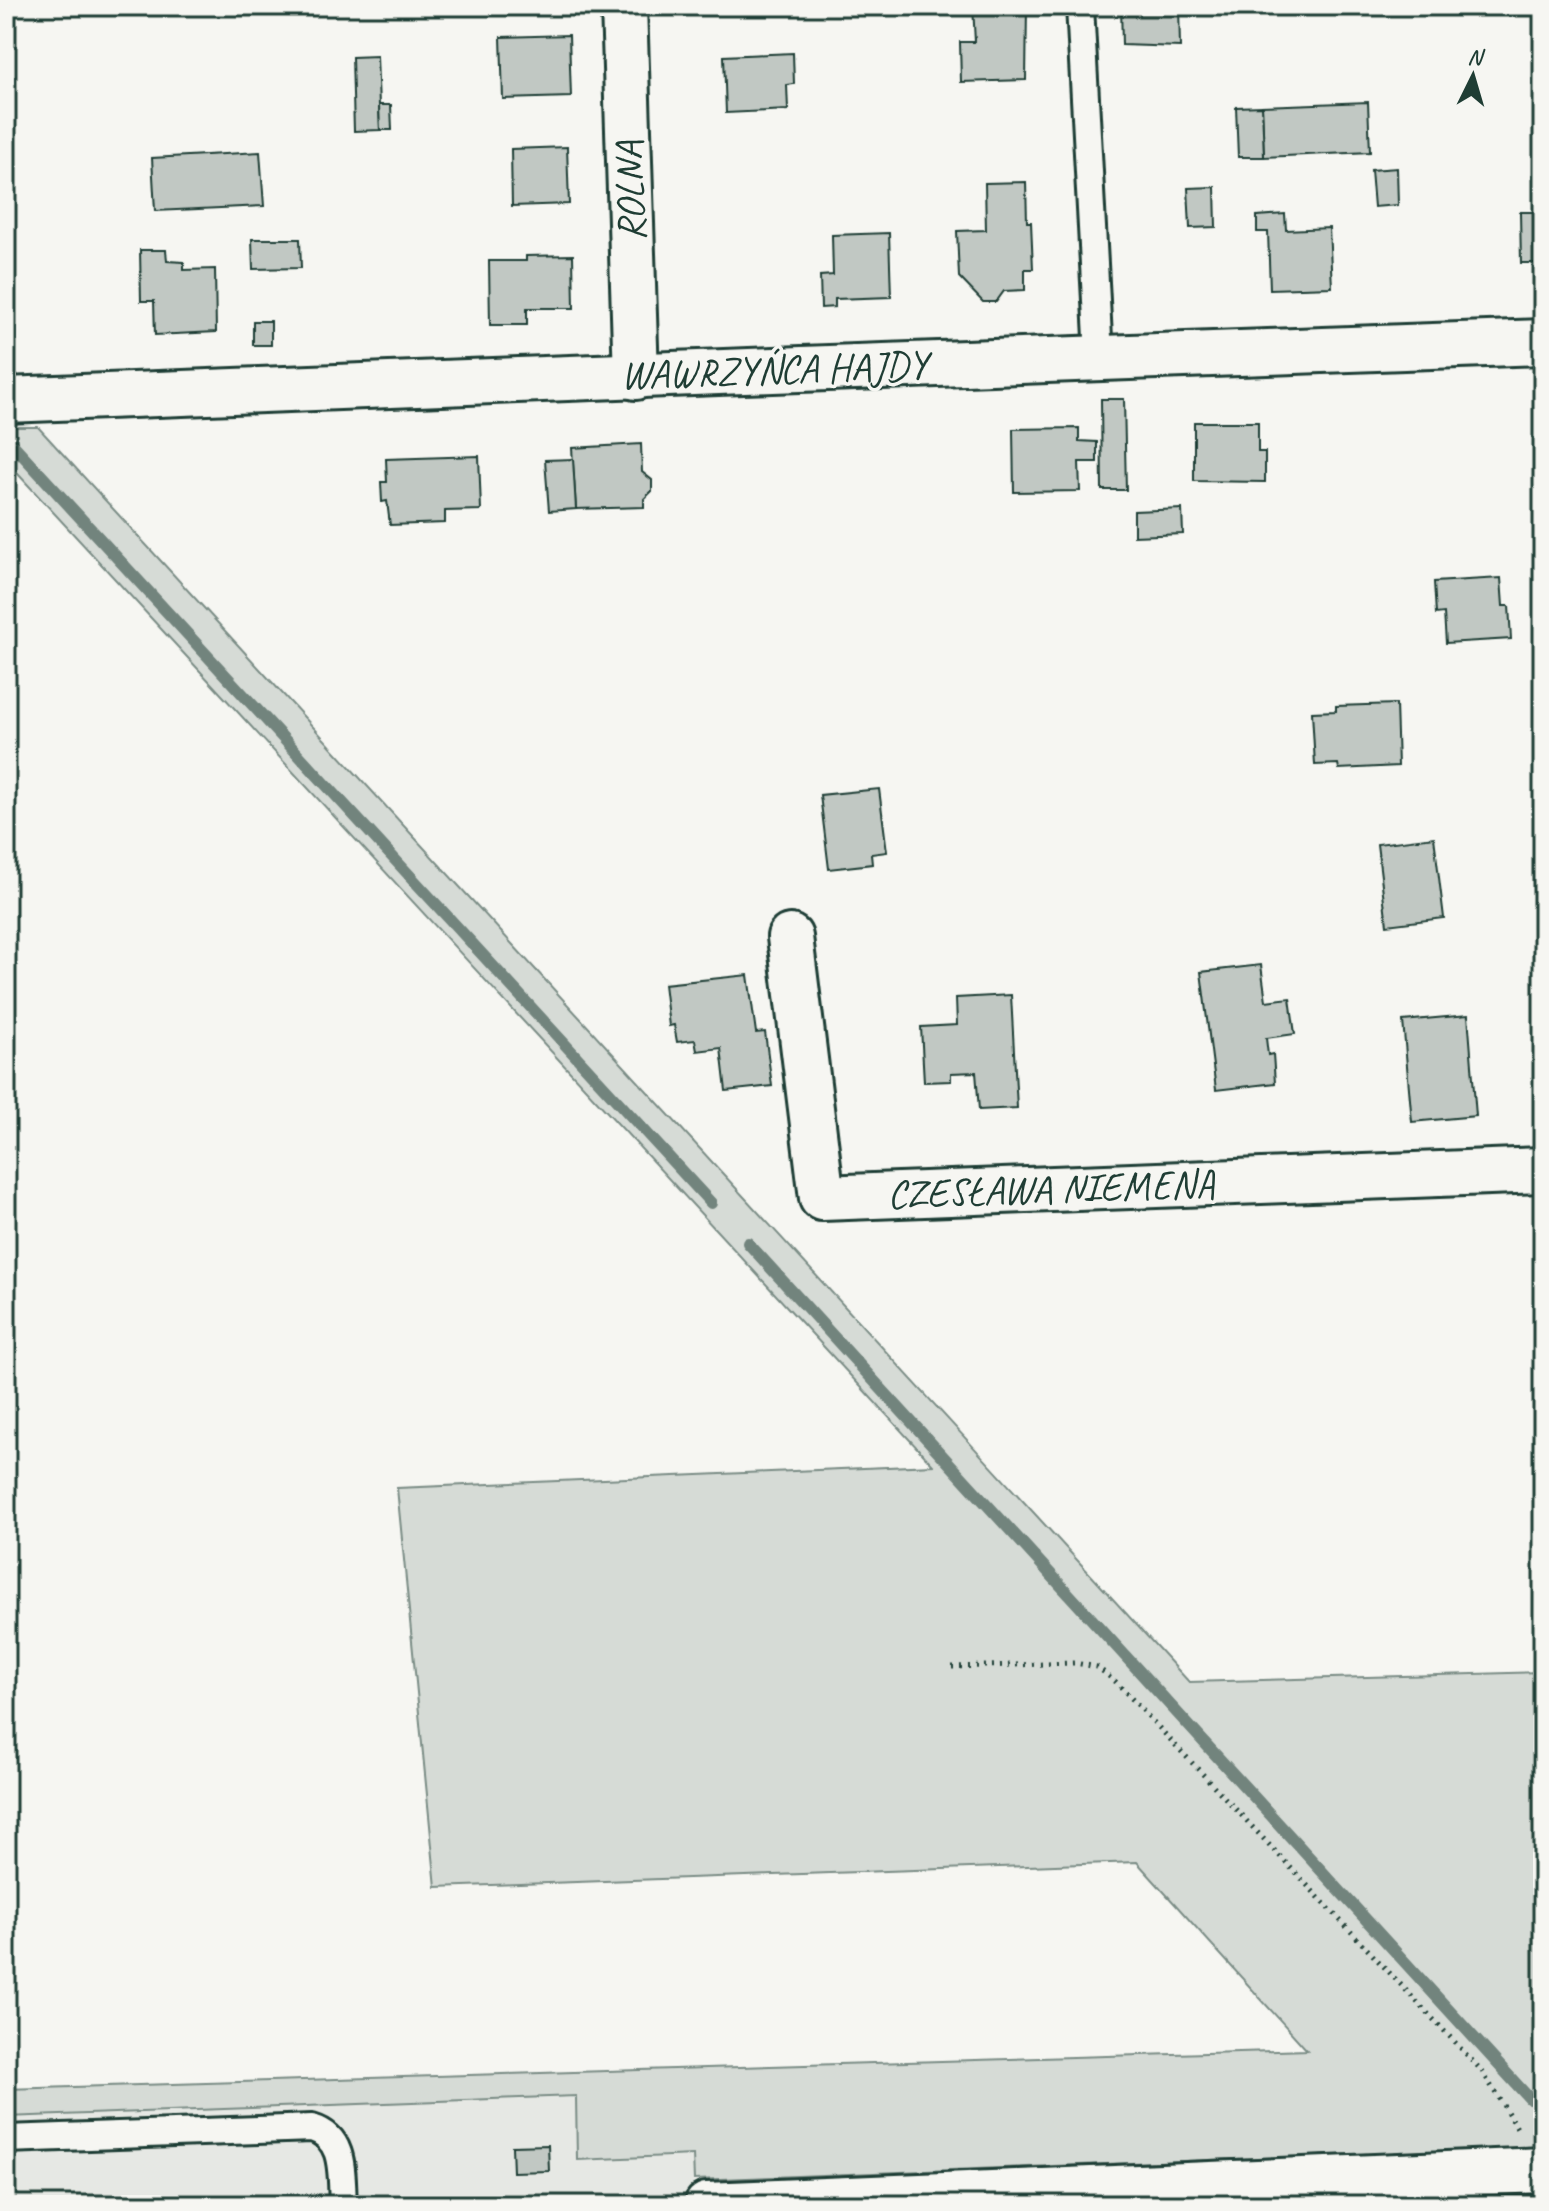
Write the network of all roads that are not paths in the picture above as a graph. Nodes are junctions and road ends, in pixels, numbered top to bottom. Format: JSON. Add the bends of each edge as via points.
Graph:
{"nodes":[{"id":1,"x":624,"y":6,"type":"edge"},
{"id":2,"x":1080,"y":6,"type":"edge"},
{"id":3,"x":1543,"y":342,"type":"edge"},
{"id":4,"x":1099,"y":356,"type":"junction"},
{"id":5,"x":636,"y":377,"type":"junction"},
{"id":6,"x":6,"y":400,"type":"edge"},
{"id":7,"x":790,"y":937,"type":"dead end"},
{"id":8,"x":1543,"y":1170,"type":"edge"},
{"id":9,"x":6,"y":2139,"type":"edge"},
{"id":10,"x":1540,"y":2170,"type":"edge"},
{"id":11,"x":343,"y":2205,"type":"edge"},
{"id":12,"x":707,"y":2205,"type":"edge"}],
"edges":[{"from":1,"to":5,"type":"street","name":"ROLNA"},
{"from":2,"to":4,"type":"lane"},
{"from":3,"to":4,"type":"street","name":"WAWRZYŃCA HAJDY"},
{"from":4,"to":5,"type":"street","name":"WAWRZYŃCA HAJDY"},
{"from":5,"to":6,"type":"street","name":"WAWRZYŃCA HAJDY"},
{"from":7,"to":8,"type":"street","name":"CZESŁAWA NIEMENA","via":[[822,1198]]},
{"from":9,"to":11,"type":"lane","via":[[312,2128],[337,2147]]},
{"from":10,"to":12,"type":"street"}]}
